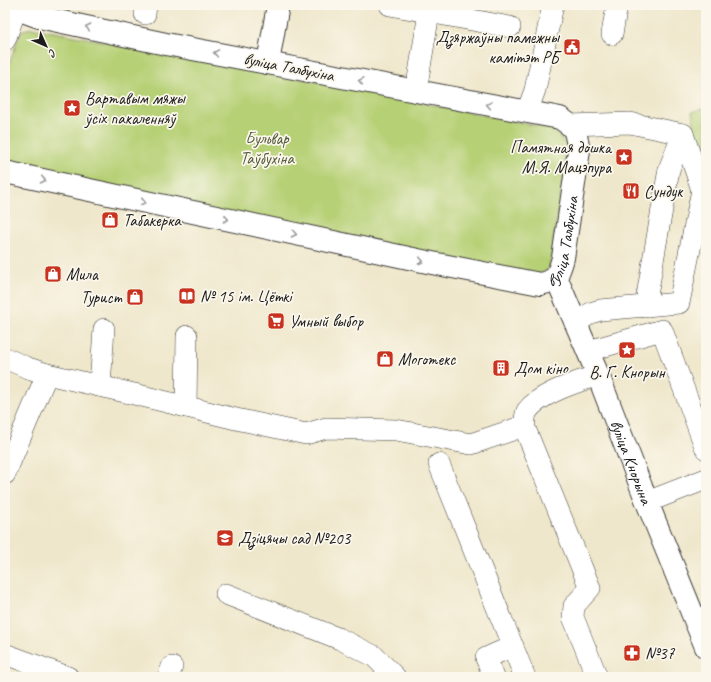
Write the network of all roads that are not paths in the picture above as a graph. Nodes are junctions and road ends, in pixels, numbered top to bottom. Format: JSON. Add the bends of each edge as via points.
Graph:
{"nodes":[{"id":1,"x":278,"y":5,"type":"edge"},
{"id":2,"x":390,"y":5,"type":"edge"},
{"id":3,"x":553,"y":5,"type":"edge"},
{"id":4,"x":617,"y":5,"type":"edge"},
{"id":5,"x":11,"y":7,"type":"edge"},
{"id":6,"x":429,"y":13,"type":"junction"},
{"id":7,"x":510,"y":27,"type":"dead end"},
{"id":8,"x":612,"y":34,"type":"dead end"},
{"id":9,"x":5,"y":40,"type":"edge"},
{"id":10,"x":268,"y":63,"type":"junction"},
{"id":11,"x":416,"y":91,"type":"junction"},
{"id":12,"x":527,"y":112,"type":"junction"},
{"id":13,"x":570,"y":125,"type":"junction"},
{"id":14,"x":683,"y":134,"type":"junction"},
{"id":15,"x":5,"y":172,"type":"edge"},
{"id":16,"x":704,"y":190,"type":"edge"},
{"id":17,"x":556,"y":277,"type":"junction"},
{"id":18,"x":645,"y":307,"type":"junction"},
{"id":19,"x":575,"y":322,"type":"junction"},
{"id":20,"x":104,"y":329,"type":"dead end"},
{"id":21,"x":187,"y":336,"type":"dead end"},
{"id":22,"x":588,"y":351,"type":"junction"},
{"id":23,"x":5,"y":358,"type":"edge"},
{"id":24,"x":47,"y":374,"type":"junction"},
{"id":25,"x":598,"y":375,"type":"junction"},
{"id":26,"x":100,"y":386,"type":"junction"},
{"id":27,"x":186,"y":407,"type":"junction"},
{"id":28,"x":524,"y":426,"type":"junction"},
{"id":29,"x":706,"y":450,"type":"edge"},
{"id":30,"x":439,"y":464,"type":"dead end"},
{"id":31,"x":5,"y":474,"type":"edge"},
{"id":32,"x":706,"y":479,"type":"edge"},
{"id":33,"x":647,"y":502,"type":"junction"},
{"id":34,"x":226,"y":594,"type":"dead end"},
{"id":35,"x":513,"y":646,"type":"junction"},
{"id":36,"x":706,"y":647,"type":"edge"},
{"id":37,"x":5,"y":654,"type":"edge"},
{"id":38,"x":68,"y":677,"type":"edge"},
{"id":39,"x":395,"y":677,"type":"edge"},
{"id":40,"x":494,"y":677,"type":"edge"},
{"id":41,"x":525,"y":677,"type":"edge"},
{"id":42,"x":597,"y":677,"type":"edge"}],
"edges":[{"from":1,"to":10,"type":"main road"},
{"from":2,"to":6,"type":"street"},
{"from":3,"to":12,"type":"street","via":[[536,90]]},
{"from":4,"to":8,"type":"street"},
{"from":5,"to":9,"type":"street"},
{"from":10,"to":5,"type":"main road","name":"вуліца Талбухіна","one_way":true,"via":[[39,17]]},
{"from":6,"to":7,"type":"street"},
{"from":6,"to":11,"type":"street"},
{"from":11,"to":10,"type":"main road","name":"вуліца Талбухіна","one_way":true},
{"from":12,"to":11,"type":"main road","name":"вуліца Талбухіна","one_way":true},
{"from":12,"to":13,"type":"main road","name":"вуліца Талбухіна","via":[[560,118]]},
{"from":13,"to":14,"type":"street","via":[[630,123]]},
{"from":13,"to":17,"type":"main road","name":"вуліца Талбухіна","via":[[575,131],[579,150],[563,258]]},
{"from":14,"to":16,"type":"street"},
{"from":14,"to":18,"type":"street","via":[[670,169]]},
{"from":15,"to":17,"type":"main road","name":"вуліца Талбухіна","one_way":true,"via":[[540,284]]},
{"from":16,"to":18,"type":"street","via":[[679,303]]},
{"from":17,"to":19,"type":"main road","name":"вуліца Кнорына"},
{"from":18,"to":19,"type":"street","via":[[600,310]]},
{"from":19,"to":22,"type":"main road","name":"вуліца Кнорына"},
{"from":20,"to":26,"type":"street"},
{"from":21,"to":27,"type":"street"},
{"from":22,"to":25,"type":"main road","name":"вуліца Кнорына"},
{"from":22,"to":29,"type":"street","via":[[662,330]]},
{"from":23,"to":24,"type":"street"},
{"from":24,"to":26,"type":"street"},
{"from":24,"to":31,"type":"street"},
{"from":25,"to":28,"type":"street","via":[[537,400],[526,412]]},
{"from":25,"to":33,"type":"main road","name":"вуліца Кнорына"},
{"from":26,"to":27,"type":"street"},
{"from":27,"to":28,"type":"street","via":[[306,434],[326,428],[396,430],[471,444]]},
{"from":28,"to":42,"type":"street","via":[[590,588],[574,606],[573,617]]},
{"from":30,"to":35,"type":"street"},
{"from":32,"to":33,"type":"street"},
{"from":33,"to":36,"type":"main road","name":"вуліца Кнорына"},
{"from":34,"to":39,"type":"street","via":[[340,639],[374,656]]},
{"from":35,"to":40,"type":"street","via":[[486,658]]},
{"from":35,"to":41,"type":"street"},
{"from":37,"to":38,"type":"street"}]}
